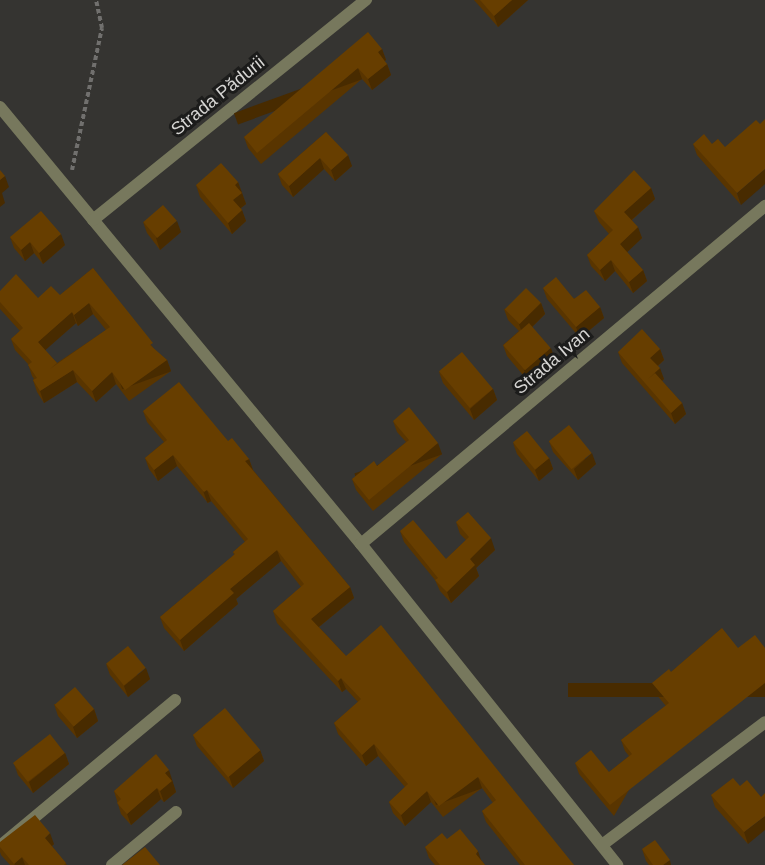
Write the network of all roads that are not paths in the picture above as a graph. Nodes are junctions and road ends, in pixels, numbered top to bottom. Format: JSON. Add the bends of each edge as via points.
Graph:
{"nodes":[{"id":1,"x":366,"y":0,"type":"edge"},
{"id":2,"x":0,"y":107,"type":"edge"},
{"id":3,"x":765,"y":206,"type":"edge"},
{"id":4,"x":93,"y":220,"type":"junction"},
{"id":5,"x":361,"y":544,"type":"junction"},
{"id":6,"x":175,"y":700,"type":"dead end"},
{"id":7,"x":765,"y":722,"type":"edge"},
{"id":8,"x":176,"y":812,"type":"dead end"},
{"id":9,"x":602,"y":845,"type":"junction"},
{"id":10,"x":0,"y":846,"type":"edge"},
{"id":11,"x":112,"y":865,"type":"edge"},
{"id":12,"x":617,"y":865,"type":"edge"}],
"edges":[{"from":1,"to":4,"type":"street","name":"Strada Pădurii"},
{"from":2,"to":4,"type":"street"},
{"from":3,"to":5,"type":"street","name":"Strada Ivan"},
{"from":4,"to":5,"type":"street"},
{"from":5,"to":9,"type":"street"},
{"from":6,"to":10,"type":"street"},
{"from":7,"to":9,"type":"street"},
{"from":8,"to":11,"type":"street"},
{"from":9,"to":12,"type":"street"}]}
